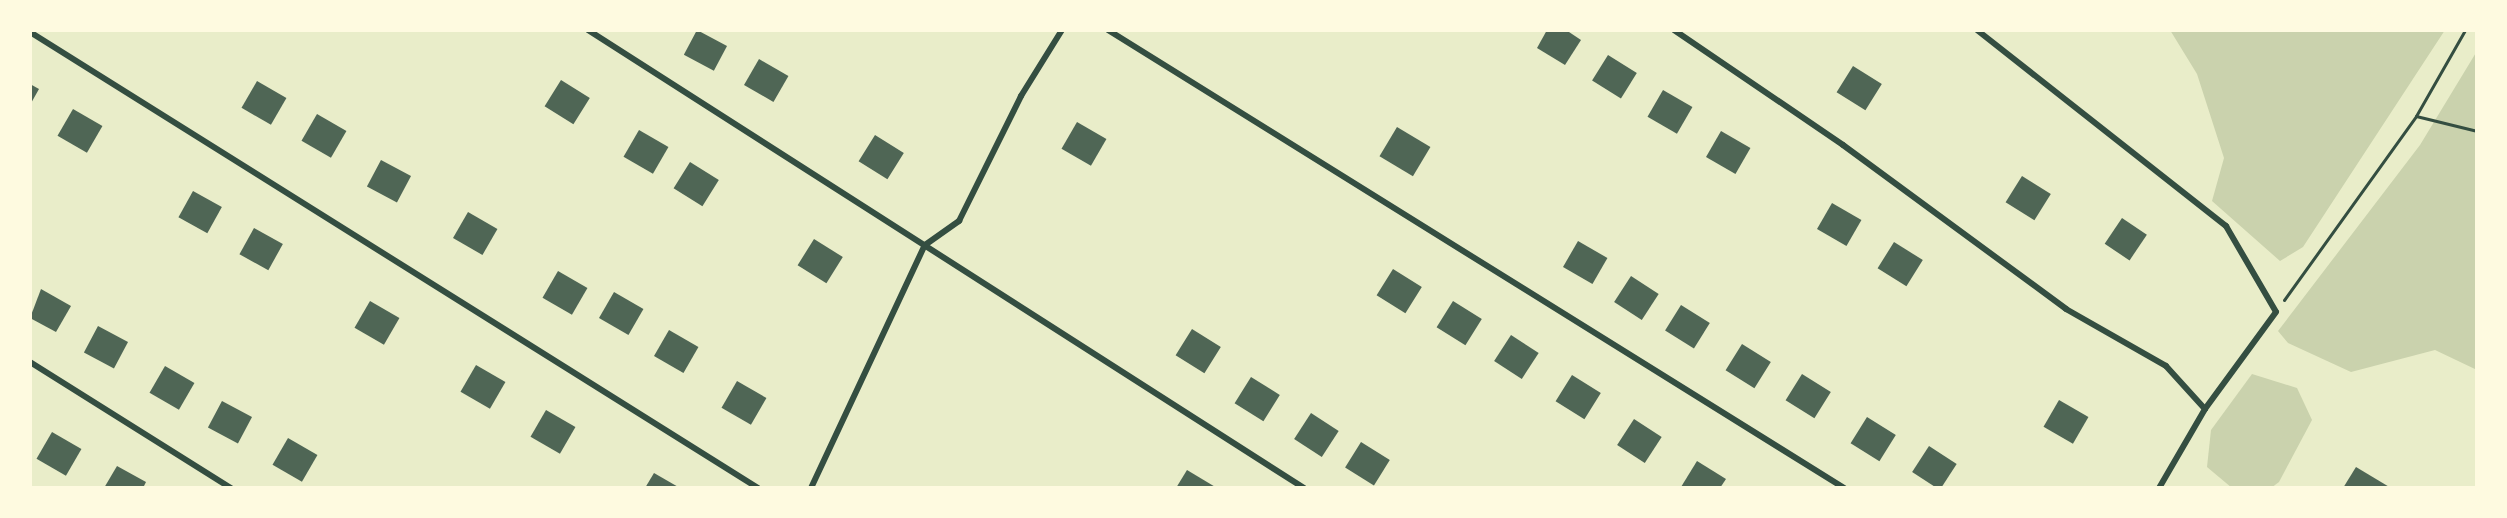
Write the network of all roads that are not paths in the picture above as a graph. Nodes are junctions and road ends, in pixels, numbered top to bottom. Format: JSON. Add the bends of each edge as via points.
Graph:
{"nodes":[{"id":1,"x":588,"y":30,"type":"edge"},
{"id":2,"x":1062,"y":30,"type":"edge"},
{"id":3,"x":1108,"y":30,"type":"edge"},
{"id":4,"x":1674,"y":30,"type":"edge"},
{"id":5,"x":1977,"y":30,"type":"edge"},
{"id":6,"x":30,"y":32,"type":"edge"},
{"id":7,"x":925,"y":245,"type":"junction"},
{"id":8,"x":30,"y":362,"type":"edge"},
{"id":9,"x":2205,"y":409,"type":"junction"},
{"id":10,"x":231,"y":488,"type":"edge"},
{"id":11,"x":758,"y":488,"type":"edge"},
{"id":12,"x":811,"y":488,"type":"edge"},
{"id":13,"x":1304,"y":488,"type":"edge"},
{"id":14,"x":1844,"y":488,"type":"edge"},
{"id":15,"x":2159,"y":488,"type":"edge"}],
"edges":[{"from":1,"to":7,"type":"street"},
{"from":2,"to":7,"type":"street","via":[[1021,96],[959,220]]},
{"from":3,"to":14,"type":"street"},
{"from":4,"to":9,"type":"street","via":[[1843,145],[2066,309],[2166,366]]},
{"from":5,"to":9,"type":"street","via":[[2226,226],[2276,312]]},
{"from":6,"to":11,"type":"street"},
{"from":7,"to":12,"type":"street"},
{"from":7,"to":13,"type":"street"},
{"from":8,"to":10,"type":"street"},
{"from":9,"to":15,"type":"street"}]}
